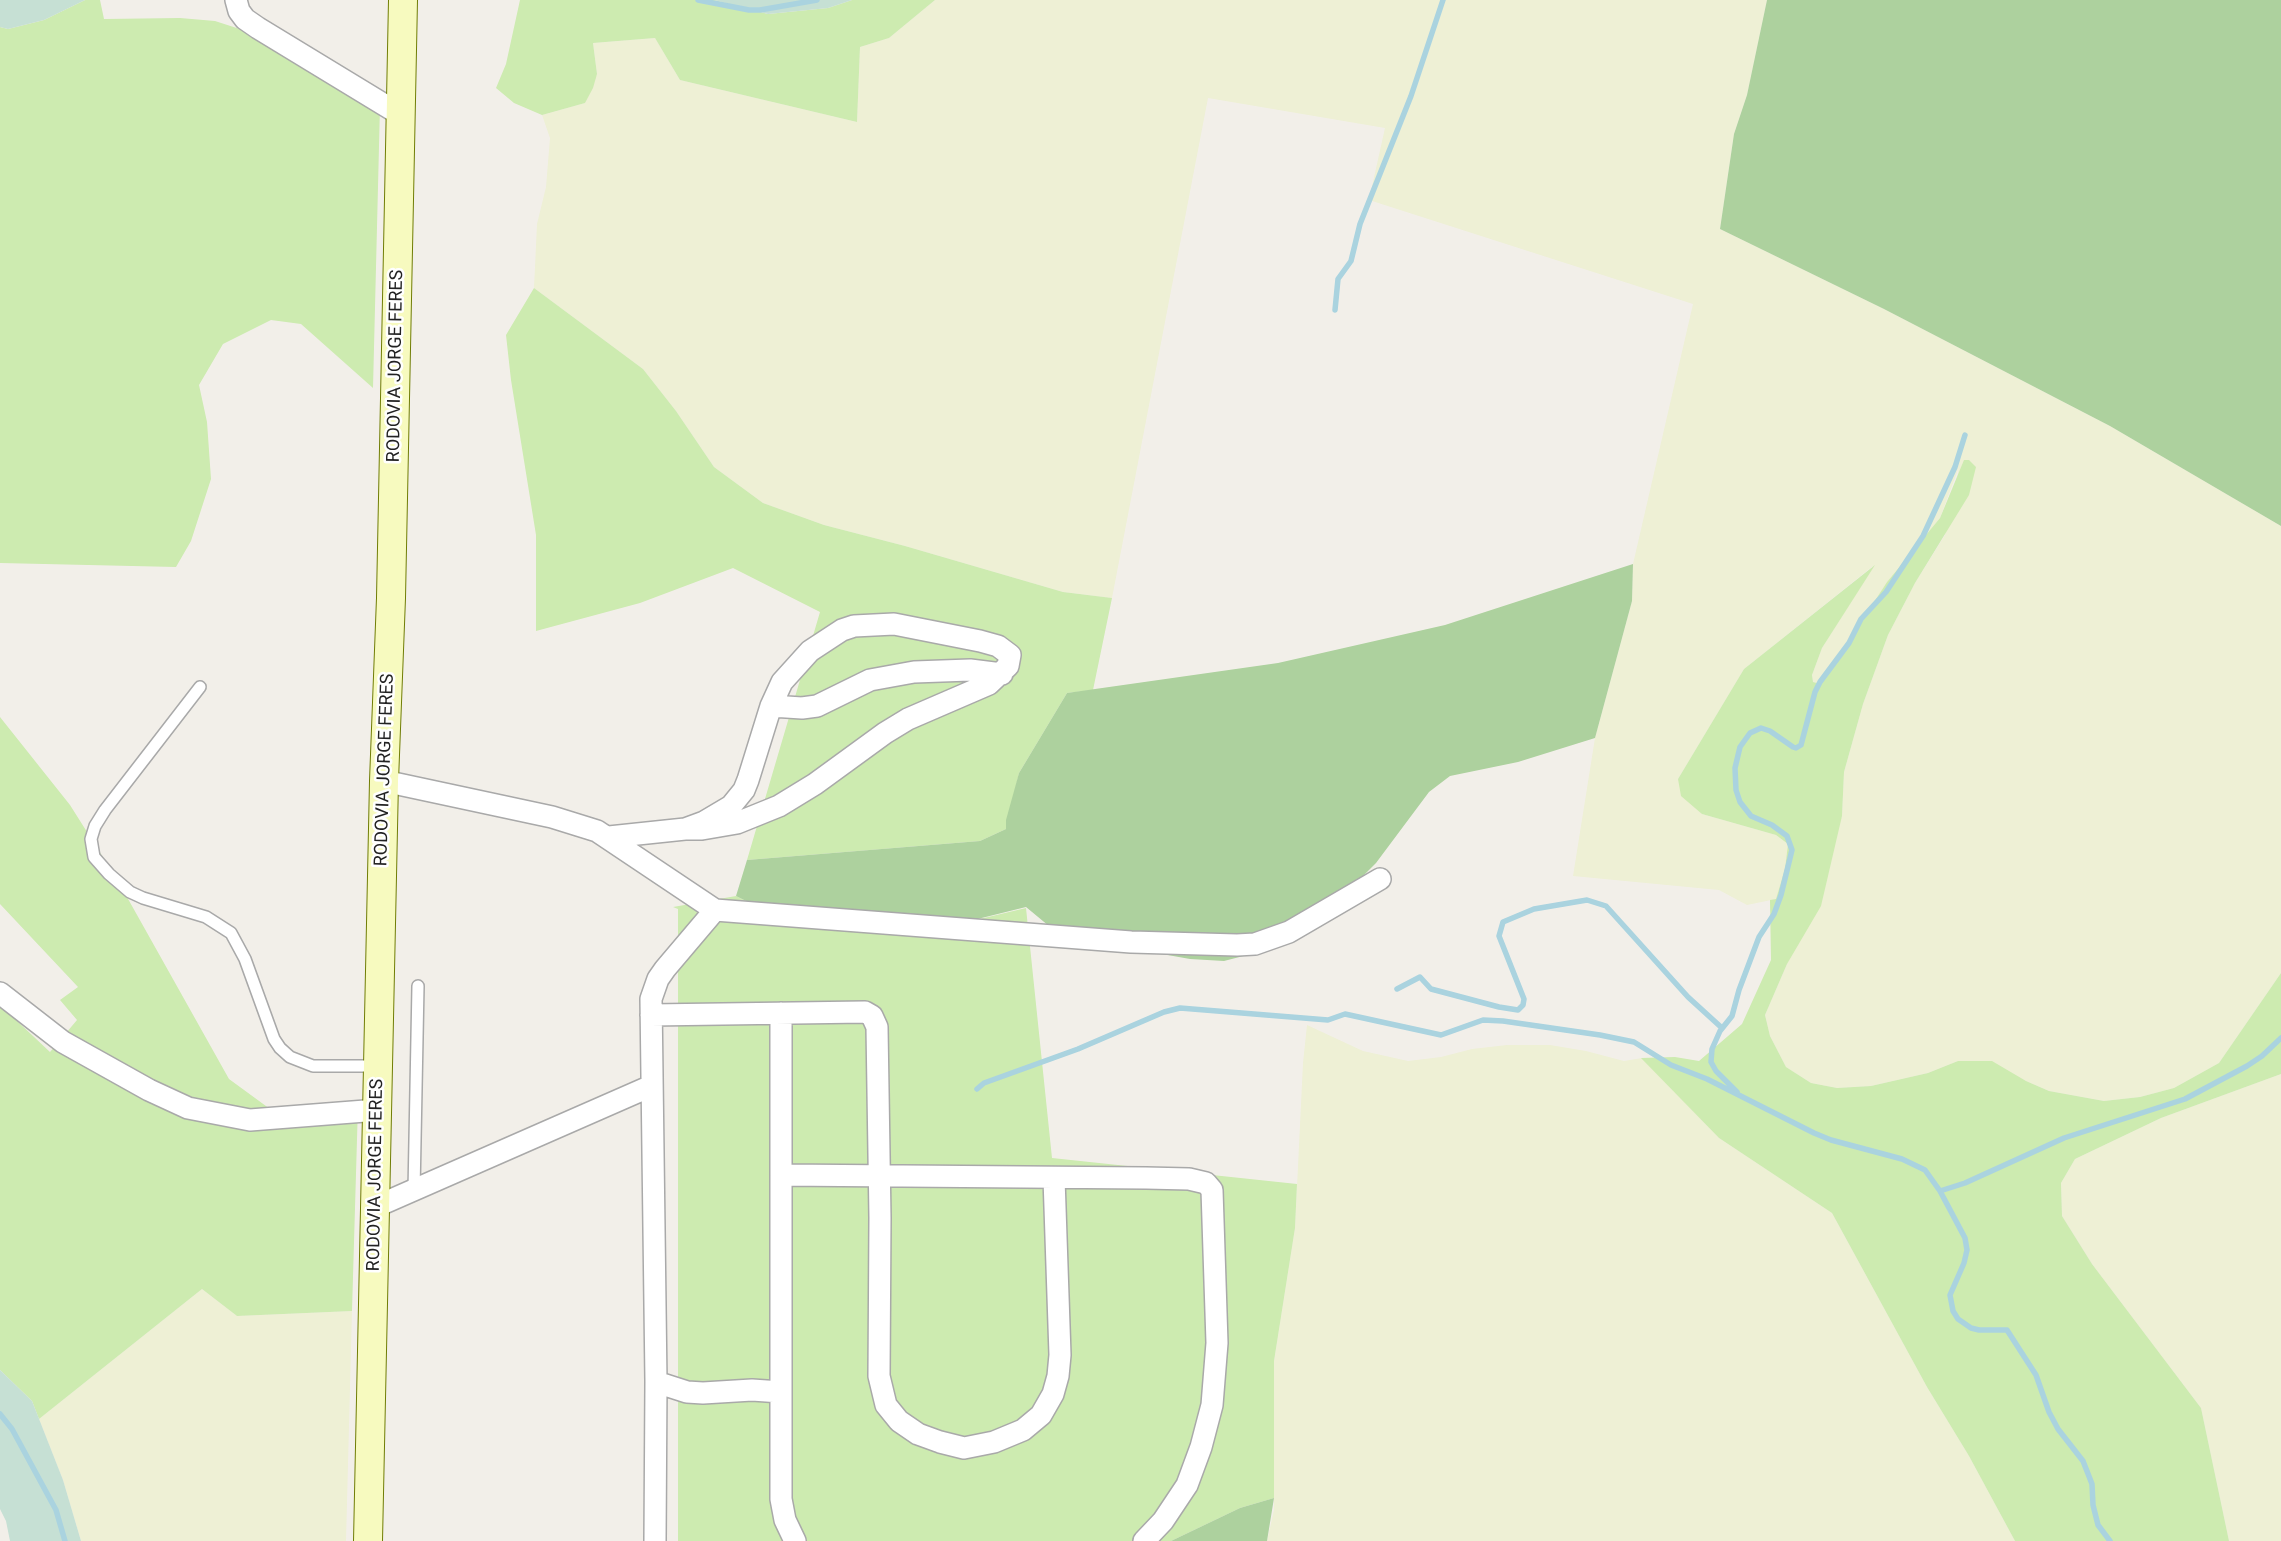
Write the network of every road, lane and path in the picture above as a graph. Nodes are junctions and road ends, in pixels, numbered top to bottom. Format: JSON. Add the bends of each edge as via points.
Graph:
{"nodes":[{"id":1,"x":236,"y":0,"type":"edge"},
{"id":2,"x":403,"y":0,"type":"edge"},
{"id":3,"x":401,"y":115,"type":"junction"},
{"id":4,"x":1002,"y":674,"type":"junction"},
{"id":5,"x":200,"y":687,"type":"dead end"},
{"id":6,"x":771,"y":706,"type":"junction"},
{"id":7,"x":384,"y":781,"type":"junction"},
{"id":8,"x":685,"y":829,"type":"junction"},
{"id":9,"x":609,"y":837,"type":"junction"},
{"id":10,"x":1380,"y":879,"type":"dead end"},
{"id":11,"x":715,"y":910,"type":"junction"},
{"id":12,"x":418,"y":986,"type":"dead end"},
{"id":13,"x":0,"y":993,"type":"edge"},
{"id":14,"x":781,"y":1013,"type":"junction"},
{"id":15,"x":651,"y":1015,"type":"junction"},
{"id":16,"x":379,"y":1066,"type":"junction"},
{"id":17,"x":651,"y":1086,"type":"junction"},
{"id":18,"x":378,"y":1110,"type":"junction"},
{"id":19,"x":781,"y":1175,"type":"junction"},
{"id":20,"x":879,"y":1176,"type":"junction"},
{"id":21,"x":1054,"y":1178,"type":"junction"},
{"id":22,"x":414,"y":1190,"type":"junction"},
{"id":23,"x":375,"y":1207,"type":"junction"},
{"id":24,"x":656,"y":1382,"type":"junction"},
{"id":25,"x":781,"y":1392,"type":"junction"},
{"id":26,"x":368,"y":1541,"type":"edge"},
{"id":27,"x":655,"y":1541,"type":"edge"},
{"id":28,"x":795,"y":1541,"type":"edge"},
{"id":29,"x":1144,"y":1541,"type":"edge"}],
"edges":[{"from":1,"to":3,"type":"street","via":[[238,10],[258,28]]},
{"from":2,"to":3,"type":"main road","name":"RODOVIA JORGE FERES"},
{"from":3,"to":7,"type":"main road","name":"RODOVIA JORGE FERES"},
{"from":4,"to":6,"type":"street","via":[[970,670],[914,672],[870,680],[817,706]]},
{"from":4,"to":6,"type":"street","via":[[1010,655],[998,646],[894,624],[854,626],[810,651],[782,682]]},
{"from":4,"to":8,"type":"street","via":[[982,688],[908,719],[779,806],[737,823]]},
{"from":5,"to":16,"type":"lane","via":[[95,826],[91,839],[94,857],[130,892],[206,917],[231,933],[245,959],[274,1039],[290,1057],[313,1066]]},
{"from":6,"to":8,"type":"street","via":[[748,780],[738,799],[716,816]]},
{"from":7,"to":9,"type":"street","via":[[573,822]]},
{"from":7,"to":16,"type":"main road","name":"RODOVIA JORGE FERES"},
{"from":8,"to":9,"type":"street"},
{"from":9,"to":11,"type":"street"},
{"from":10,"to":11,"type":"street","via":[[1289,932],[1255,944],[1237,945],[1131,942]]},
{"from":11,"to":15,"type":"street","via":[[658,979],[651,999]]},
{"from":12,"to":22,"type":"lane"},
{"from":13,"to":18,"type":"street","via":[[63,1042],[188,1108],[250,1120]]},
{"from":14,"to":15,"type":"street"},
{"from":14,"to":19,"type":"street"},
{"from":14,"to":20,"type":"street","via":[[865,1012],[872,1016],[877,1027]]},
{"from":15,"to":17,"type":"street"},
{"from":16,"to":18,"type":"main road","name":"RODOVIA JORGE FERES"},
{"from":17,"to":22,"type":"street"},
{"from":17,"to":24,"type":"street"},
{"from":18,"to":23,"type":"main road","name":"RODOVIA JORGE FERES"},
{"from":19,"to":20,"type":"street"},
{"from":19,"to":25,"type":"street"},
{"from":20,"to":21,"type":"street"},
{"from":20,"to":21,"type":"street","via":[[879,1376],[886,1405],[899,1421],[918,1434],[964,1448],[994,1442],[1023,1430],[1041,1415],[1053,1394],[1060,1355]]},
{"from":21,"to":29,"type":"street","via":[[1189,1179],[1206,1184],[1212,1190],[1217,1343],[1212,1405],[1187,1486],[1163,1521]]},
{"from":22,"to":23,"type":"street"},
{"from":23,"to":26,"type":"main road","name":"RODOVIA JORGE FERES"},
{"from":24,"to":25,"type":"street","via":[[687,1392]]},
{"from":24,"to":27,"type":"street"},
{"from":25,"to":28,"type":"street","via":[[781,1499],[784,1520]]}]}
